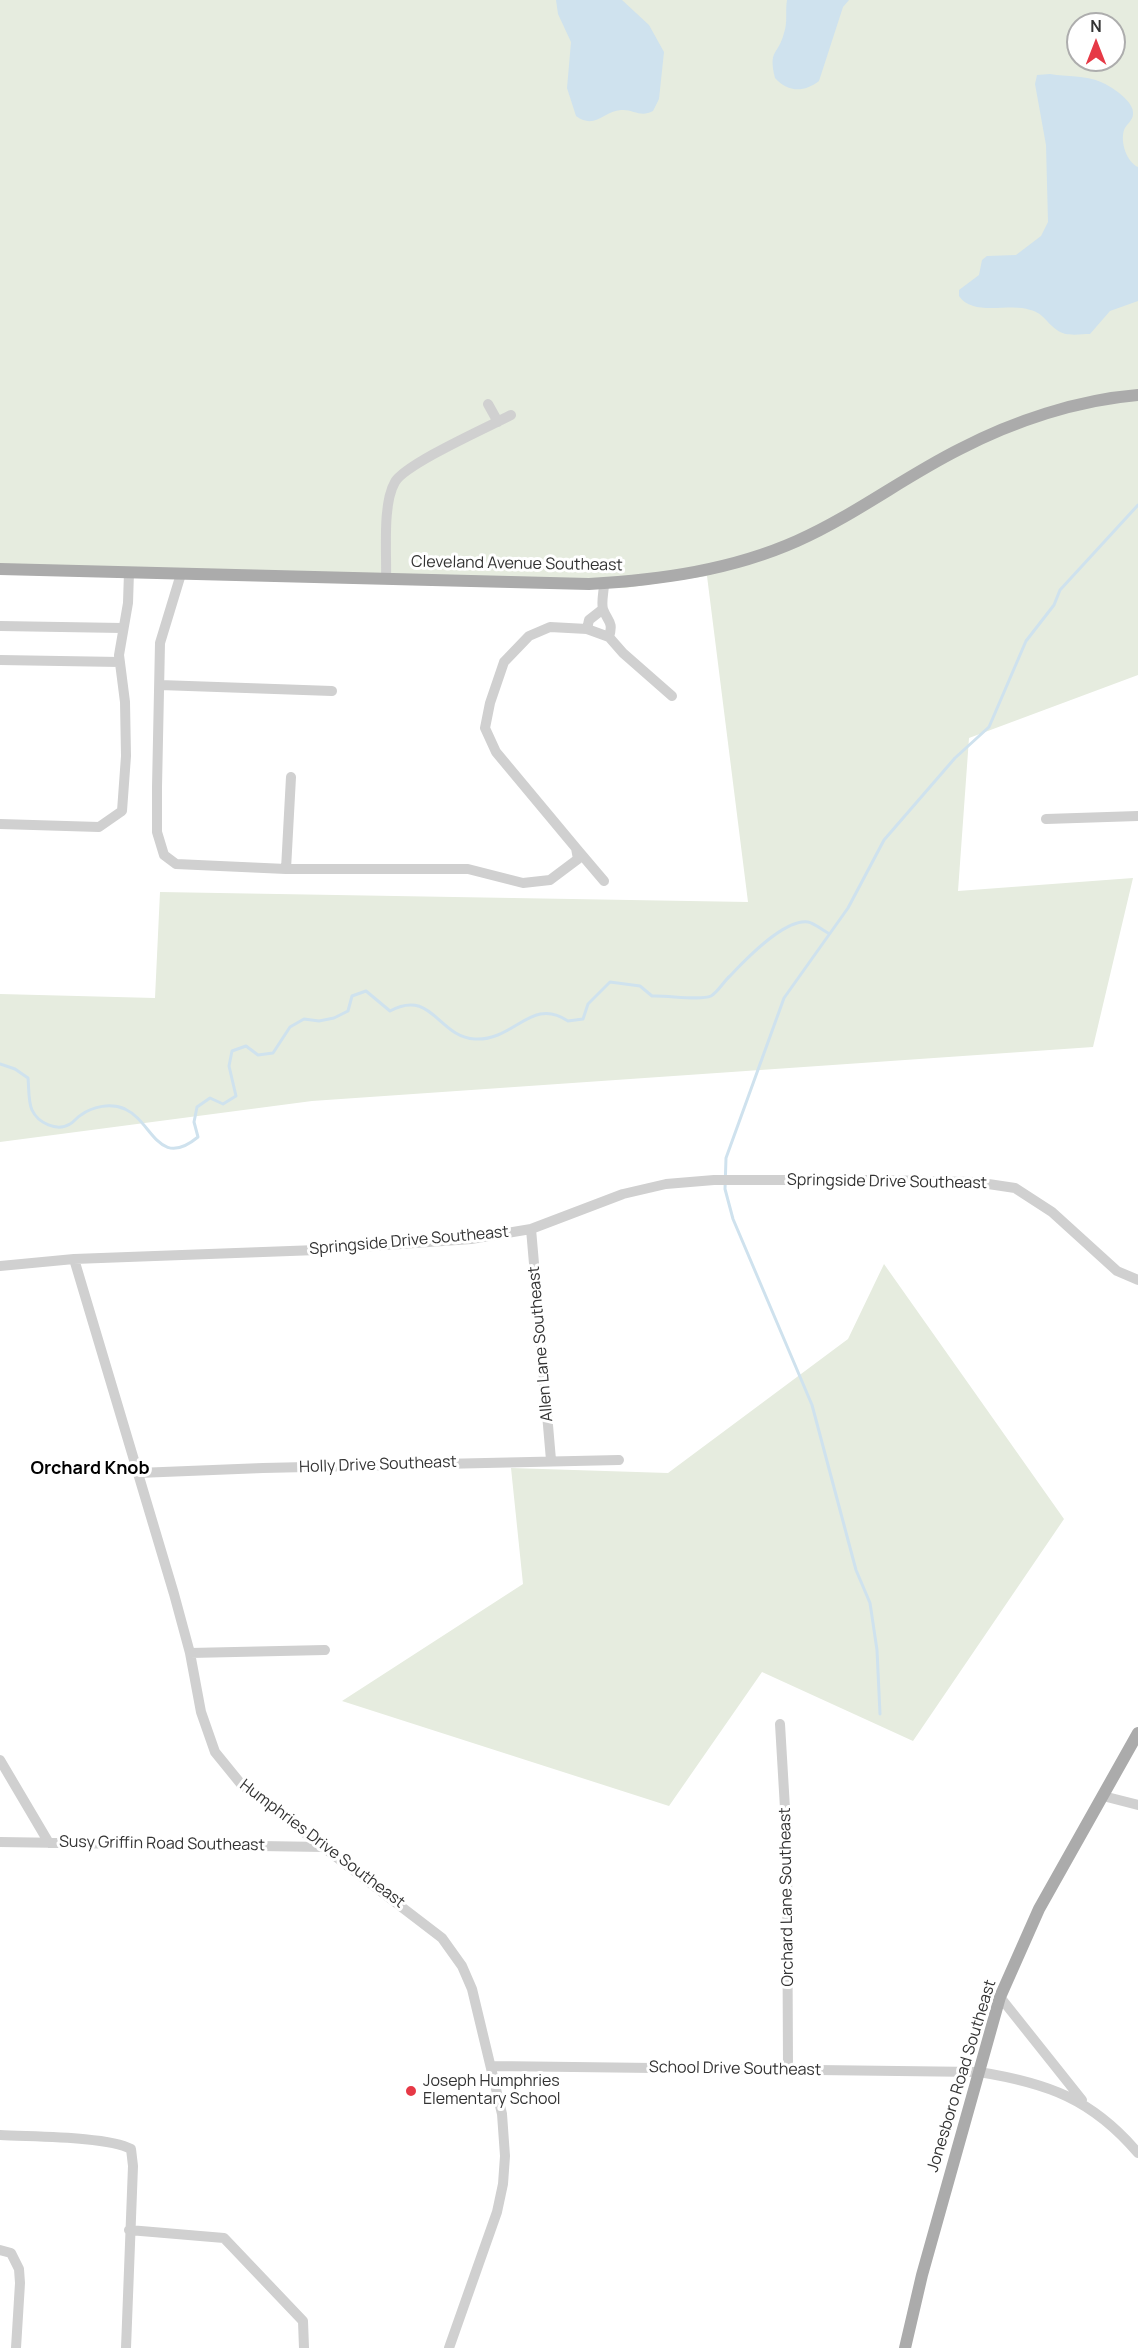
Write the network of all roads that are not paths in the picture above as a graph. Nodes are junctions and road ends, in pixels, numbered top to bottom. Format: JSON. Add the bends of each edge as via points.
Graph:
{"nodes":[{"id":1,"x":1138,"y":395,"type":"edge"},
{"id":2,"x":488,"y":404,"type":"dead end"},
{"id":3,"x":511,"y":415,"type":"dead end"},
{"id":4,"x":498,"y":422,"type":"junction"},
{"id":5,"x":0,"y":569,"type":"edge"},
{"id":6,"x":129,"y":572,"type":"junction"},
{"id":7,"x":181,"y":573,"type":"junction"},
{"id":8,"x":386,"y":579,"type":"junction"},
{"id":9,"x":604,"y":584,"type":"junction"},
{"id":10,"x":603,"y":609,"type":"junction"},
{"id":11,"x":0,"y":626,"type":"edge"},
{"id":12,"x":122,"y":628,"type":"junction"},
{"id":13,"x":586,"y":629,"type":"junction"},
{"id":14,"x":609,"y":637,"type":"junction"},
{"id":15,"x":0,"y":660,"type":"edge"},
{"id":16,"x":120,"y":662,"type":"junction"},
{"id":17,"x":160,"y":685,"type":"junction"},
{"id":18,"x":332,"y":691,"type":"dead end"},
{"id":19,"x":672,"y":696,"type":"dead end"},
{"id":20,"x":291,"y":777,"type":"dead end"},
{"id":21,"x":1138,"y":816,"type":"edge"},
{"id":22,"x":1046,"y":819,"type":"dead end"},
{"id":23,"x":0,"y":824,"type":"edge"},
{"id":24,"x":576,"y":848,"type":"junction"},
{"id":25,"x":286,"y":869,"type":"junction"},
{"id":26,"x":604,"y":881,"type":"dead end"},
{"id":27,"x":531,"y":1229,"type":"junction"},
{"id":28,"x":74,"y":1259,"type":"junction"},
{"id":29,"x":0,"y":1266,"type":"edge"},
{"id":30,"x":1138,"y":1280,"type":"edge"},
{"id":31,"x":551,"y":1460,"type":"junction"},
{"id":32,"x":619,"y":1460,"type":"dead end"},
{"id":33,"x":138,"y":1473,"type":"junction"},
{"id":34,"x":325,"y":1650,"type":"dead end"},
{"id":35,"x":190,"y":1653,"type":"junction"},
{"id":36,"x":780,"y":1724,"type":"dead end"},
{"id":37,"x":1138,"y":1733,"type":"edge"},
{"id":38,"x":0,"y":1760,"type":"edge"},
{"id":39,"x":1103,"y":1796,"type":"junction"},
{"id":40,"x":1138,"y":1805,"type":"edge"},
{"id":41,"x":0,"y":1842,"type":"edge"},
{"id":42,"x":49,"y":1843,"type":"junction"},
{"id":43,"x":324,"y":1847,"type":"junction"},
{"id":44,"x":1000,"y":1997,"type":"junction"},
{"id":45,"x":492,"y":2066,"type":"junction"},
{"id":46,"x":788,"y":2069,"type":"junction"},
{"id":47,"x":979,"y":2072,"type":"junction"},
{"id":48,"x":1085,"y":2105,"type":"junction"},
{"id":49,"x":0,"y":2135,"type":"edge"},
{"id":50,"x":1138,"y":2153,"type":"edge"},
{"id":51,"x":129,"y":2230,"type":"junction"},
{"id":52,"x":0,"y":2250,"type":"edge"},
{"id":53,"x":16,"y":2348,"type":"edge"},
{"id":54,"x":126,"y":2348,"type":"edge"},
{"id":55,"x":304,"y":2348,"type":"edge"},
{"id":56,"x":448,"y":2348,"type":"edge"},
{"id":57,"x":905,"y":2348,"type":"edge"}],
"edges":[{"from":1,"to":9,"type":"main road","name":"Cleveland Avenue Southeast","via":[[1083,404],[994,433],[959,449],[855,512],[761,555],[651,581]]},
{"from":2,"to":4,"type":"street"},
{"from":3,"to":4,"type":"street"},
{"from":4,"to":8,"type":"street","via":[[412,466],[395,482],[388,504]]},
{"from":5,"to":6,"type":"main road","name":"Cleveland Avenue Southeast"},
{"from":6,"to":7,"type":"main road","name":"Cleveland Avenue Southeast"},
{"from":6,"to":12,"type":"street"},
{"from":7,"to":8,"type":"main road","name":"Cleveland Avenue Southeast"},
{"from":7,"to":17,"type":"street","via":[[160,643]]},
{"from":8,"to":9,"type":"main road","name":"Cleveland Avenue Southeast"},
{"from":9,"to":10,"type":"street"},
{"from":10,"to":13,"type":"street","via":[[589,620]]},
{"from":10,"to":14,"type":"street","via":[[612,629]]},
{"from":11,"to":12,"type":"street"},
{"from":12,"to":16,"type":"street"},
{"from":13,"to":14,"type":"street"},
{"from":13,"to":24,"type":"street","via":[[550,627],[529,636],[514,649],[497,678],[484,728],[496,752]]},
{"from":14,"to":19,"type":"street"},
{"from":15,"to":16,"type":"street"},
{"from":16,"to":23,"type":"street","via":[[126,713],[122,811],[99,827]]},
{"from":17,"to":18,"type":"street"},
{"from":17,"to":25,"type":"street","via":[[157,832],[164,855],[176,864]]},
{"from":20,"to":25,"type":"street"},
{"from":21,"to":22,"type":"street"},
{"from":24,"to":25,"type":"street","via":[[578,860],[550,880],[523,883],[468,868]]},
{"from":24,"to":26,"type":"street"},
{"from":27,"to":28,"type":"street","name":"Springside Drive Southeast","via":[[398,1245]]},
{"from":27,"to":30,"type":"street","name":"Springside Drive Southeast","via":[[623,1194],[666,1184],[714,1180],[975,1182],[1015,1188],[1033,1197],[1117,1271]]},
{"from":27,"to":31,"type":"street","name":"Allen Lane Southeast"},
{"from":28,"to":29,"type":"street","name":"Springside Drive Southeast"},
{"from":28,"to":33,"type":"street","name":"Humphries Drive Southeast"},
{"from":31,"to":32,"type":"street","name":"Holly Drive Southeast"},
{"from":31,"to":33,"type":"street","name":"Holly Drive Southeast"},
{"from":33,"to":35,"type":"street","name":"Humphries Drive Southeast"},
{"from":34,"to":35,"type":"street"},
{"from":35,"to":43,"type":"street","name":"Humphries Drive Southeast","via":[[201,1712],[215,1752],[241,1784]]},
{"from":36,"to":46,"type":"street","name":"Orchard Lane Southeast","via":[[788,1853]]},
{"from":37,"to":39,"type":"main road","name":"Jonesboro Road Southeast"},
{"from":38,"to":42,"type":"street"},
{"from":39,"to":40,"type":"street"},
{"from":39,"to":44,"type":"main road","name":"Jonesboro Road Southeast","via":[[1039,1909]]},
{"from":41,"to":42,"type":"street","name":"Susy Griffin Road Southeast"},
{"from":42,"to":43,"type":"street","name":"Susy Griffin Road Southeast"},
{"from":43,"to":45,"type":"street","name":"Humphries Drive Southeast","via":[[452,1948],[472,1989]]},
{"from":44,"to":47,"type":"main road","name":"Jonesboro Road Southeast"},
{"from":44,"to":48,"type":"street"},
{"from":45,"to":46,"type":"street","name":"School Drive Southeast"},
{"from":45,"to":56,"type":"street","name":"Humphries Drive Southeast","via":[[502,2114],[503,2184],[497,2212]]},
{"from":46,"to":47,"type":"street","name":"School Drive Southeast"},
{"from":47,"to":48,"type":"street","name":"School Drive Southeast","via":[[1032,2082],[1068,2094]]},
{"from":47,"to":57,"type":"main road","name":"Jonesboro Road Southeast"},
{"from":48,"to":50,"type":"street"},
{"from":49,"to":51,"type":"street","via":[[124,2145],[131,2149]]},
{"from":51,"to":54,"type":"street"},
{"from":51,"to":55,"type":"street","via":[[224,2238],[303,2321]]},
{"from":52,"to":53,"type":"street","via":[[11,2253],[19,2269]]}]}
